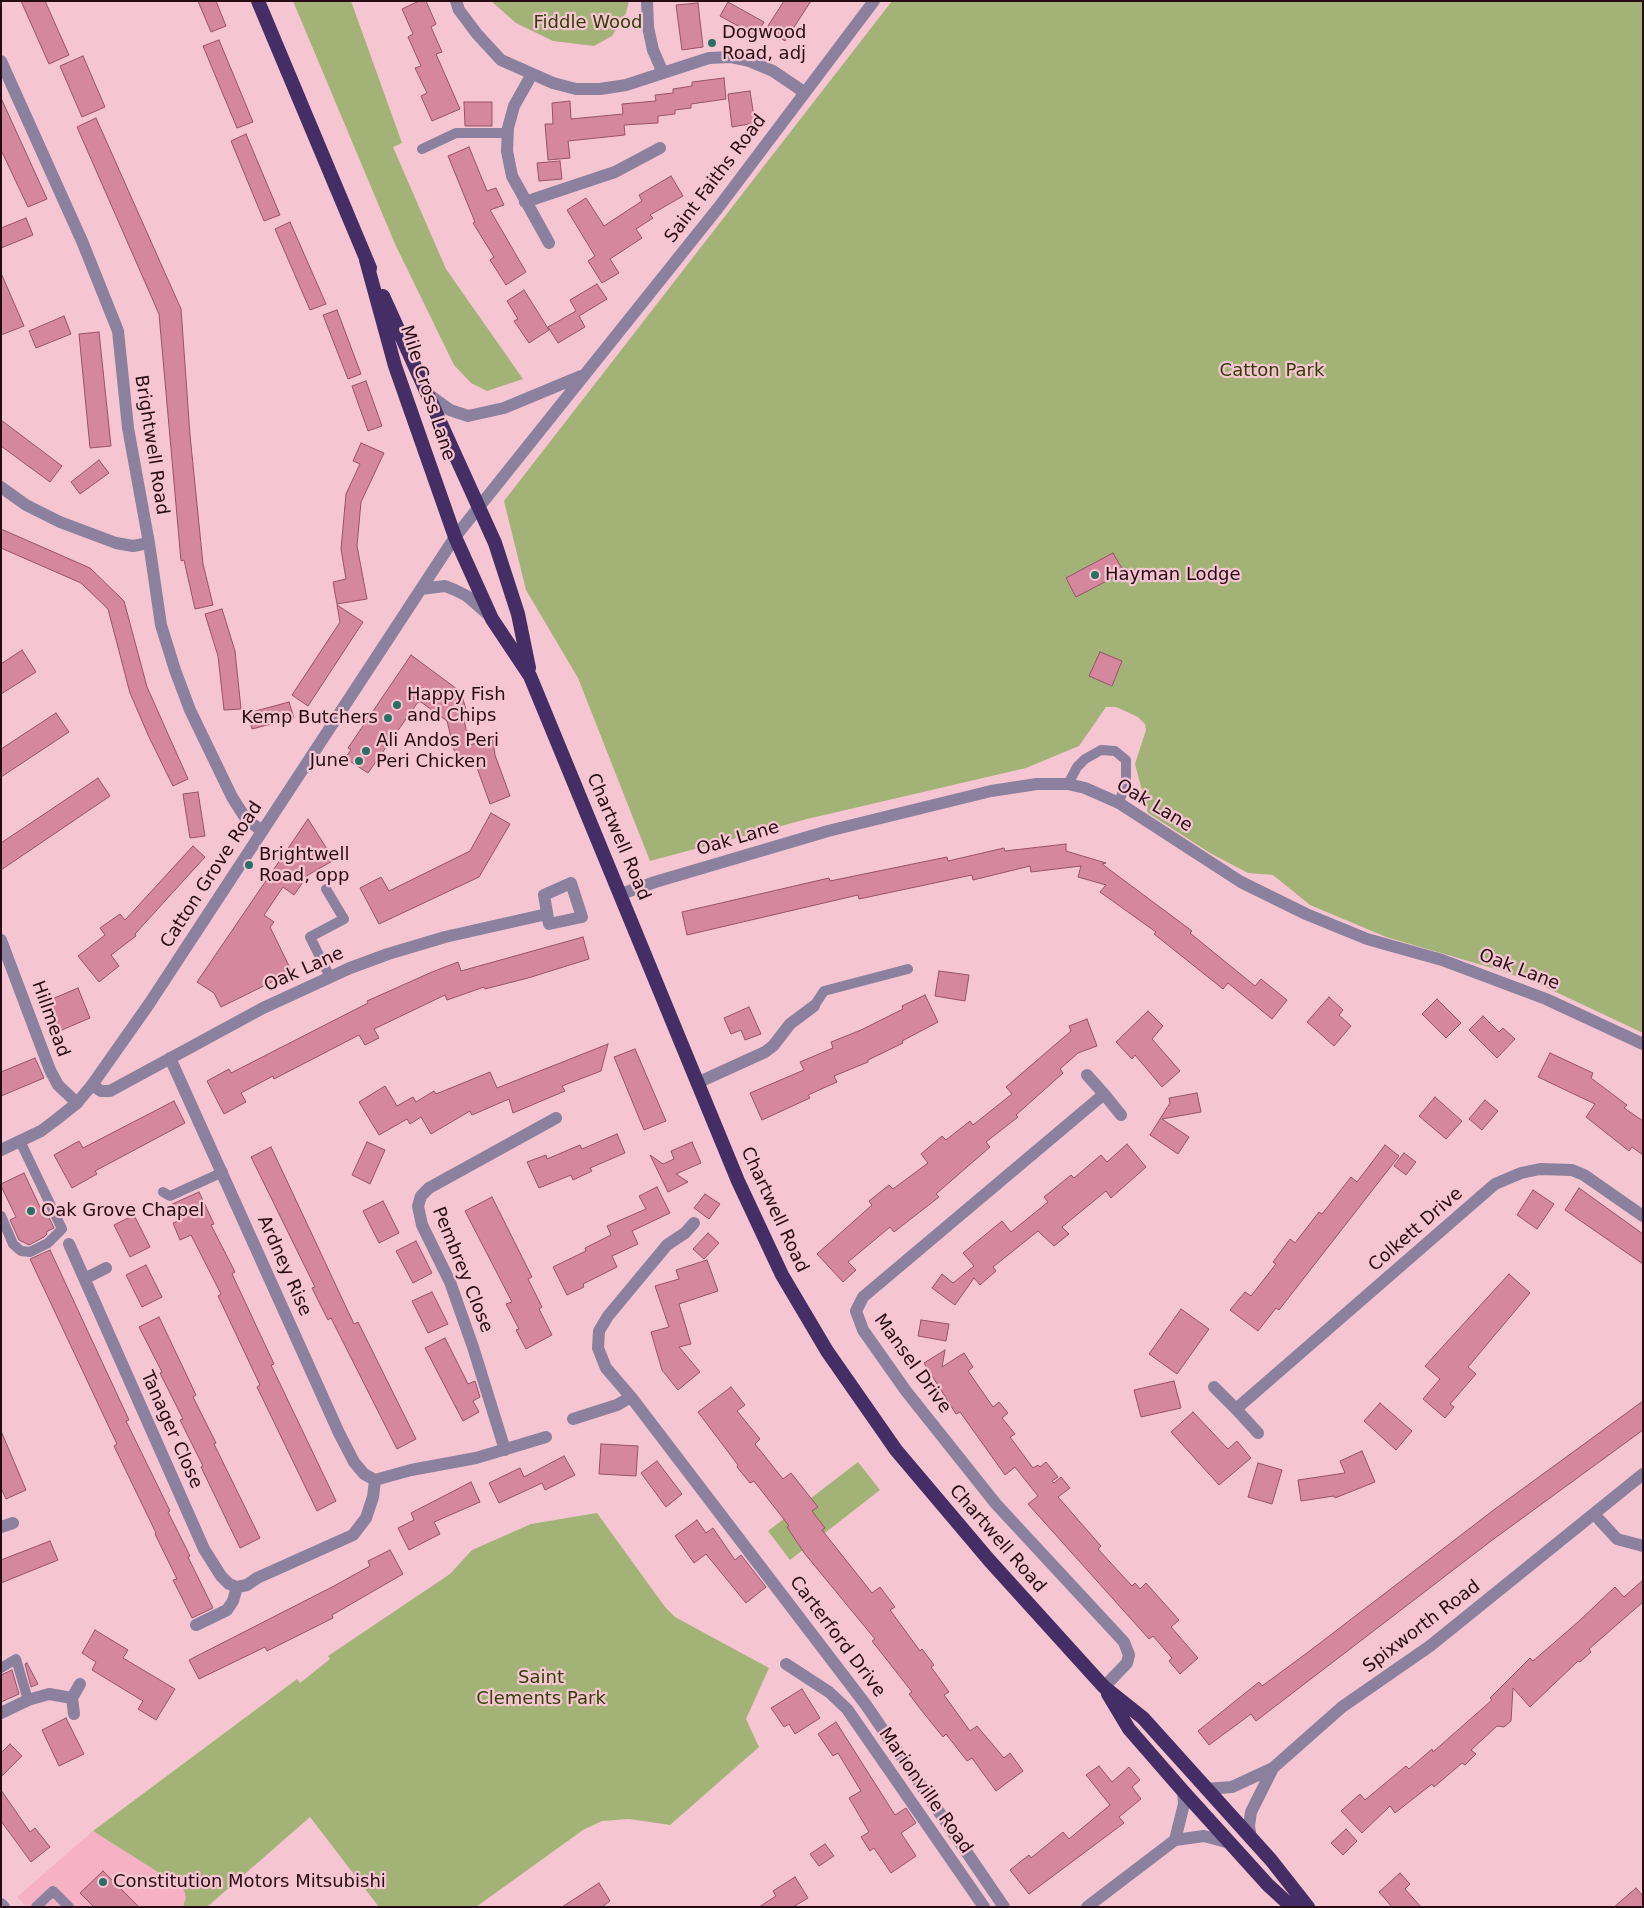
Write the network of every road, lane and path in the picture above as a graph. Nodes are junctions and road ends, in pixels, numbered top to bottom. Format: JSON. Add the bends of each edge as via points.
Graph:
{"nodes":[{"id":1,"x":258,"y":1,"type":"edge"},
{"id":2,"x":456,"y":1,"type":"edge"},
{"id":3,"x":647,"y":1,"type":"edge"},
{"id":4,"x":874,"y":1,"type":"edge"},
{"id":5,"x":1,"y":61,"type":"edge"},
{"id":6,"x":663,"y":72,"type":"junction"},
{"id":7,"x":532,"y":74,"type":"junction"},
{"id":8,"x":804,"y":92,"type":"junction"},
{"id":9,"x":508,"y":132,"type":"junction"},
{"id":10,"x":660,"y":148,"type":"dead end"},
{"id":11,"x":422,"y":149,"type":"dead end"},
{"id":12,"x":525,"y":202,"type":"junction"},
{"id":13,"x":549,"y":243,"type":"dead end"},
{"id":14,"x":366,"y":260,"type":"junction"},
{"id":15,"x":584,"y":375,"type":"junction"},
{"id":16,"x":429,"y":395,"type":"junction"},
{"id":17,"x":1,"y":487,"type":"edge"},
{"id":18,"x":478,"y":508,"type":"junction"},
{"id":19,"x":456,"y":537,"type":"junction"},
{"id":20,"x":149,"y":543,"type":"junction"},
{"id":21,"x":421,"y":589,"type":"junction"},
{"id":22,"x":492,"y":618,"type":"junction"},
{"id":23,"x":530,"y":676,"type":"junction"},
{"id":24,"x":1068,"y":784,"type":"junction"},
{"id":25,"x":1119,"y":803,"type":"junction"},
{"id":26,"x":262,"y":831,"type":"junction"},
{"id":27,"x":326,"y":889,"type":"dead end"},
{"id":28,"x":622,"y":894,"type":"junction"},
{"id":29,"x":547,"y":914,"type":"dead end"},
{"id":30,"x":1,"y":940,"type":"edge"},
{"id":31,"x":908,"y":968,"type":"dead end"},
{"id":32,"x":330,"y":977,"type":"junction"},
{"id":33,"x":814,"y":1006,"type":"joint"},
{"id":34,"x":1643,"y":1044,"type":"edge"},
{"id":35,"x":170,"y":1058,"type":"junction"},
{"id":36,"x":1087,"y":1075,"type":"dead end"},
{"id":37,"x":698,"y":1083,"type":"junction"},
{"id":38,"x":92,"y":1085,"type":"junction"},
{"id":39,"x":1104,"y":1094,"type":"junction"},
{"id":40,"x":77,"y":1103,"type":"junction"},
{"id":41,"x":1121,"y":1114,"type":"dead end"},
{"id":42,"x":556,"y":1118,"type":"dead end"},
{"id":43,"x":20,"y":1141,"type":"junction"},
{"id":44,"x":1,"y":1150,"type":"edge"},
{"id":45,"x":223,"y":1172,"type":"junction"},
{"id":46,"x":162,"y":1192,"type":"dead end"},
{"id":47,"x":1,"y":1216,"type":"edge"},
{"id":48,"x":1643,"y":1216,"type":"edge"},
{"id":49,"x":694,"y":1223,"type":"dead end"},
{"id":50,"x":69,"y":1244,"type":"dead end"},
{"id":51,"x":106,"y":1268,"type":"dead end"},
{"id":52,"x":86,"y":1278,"type":"junction"},
{"id":53,"x":1214,"y":1387,"type":"dead end"},
{"id":54,"x":631,"y":1397,"type":"junction"},
{"id":55,"x":1236,"y":1409,"type":"junction"},
{"id":56,"x":574,"y":1419,"type":"dead end"},
{"id":57,"x":1258,"y":1433,"type":"dead end"},
{"id":58,"x":546,"y":1437,"type":"dead end"},
{"id":59,"x":505,"y":1450,"type":"junction"},
{"id":60,"x":1643,"y":1474,"type":"edge"},
{"id":61,"x":374,"y":1480,"type":"junction"},
{"id":62,"x":1594,"y":1514,"type":"junction"},
{"id":63,"x":1643,"y":1546,"type":"edge"},
{"id":64,"x":237,"y":1587,"type":"junction"},
{"id":65,"x":196,"y":1625,"type":"dead end"},
{"id":66,"x":786,"y":1664,"type":"dead end"},
{"id":67,"x":1,"y":1668,"type":"edge"},
{"id":68,"x":80,"y":1684,"type":"dead end"},
{"id":69,"x":1104,"y":1687,"type":"junction"},
{"id":70,"x":72,"y":1698,"type":"junction"},
{"id":71,"x":28,"y":1700,"type":"junction"},
{"id":72,"x":1,"y":1713,"type":"edge"},
{"id":73,"x":74,"y":1714,"type":"dead end"},
{"id":74,"x":1273,"y":1768,"type":"junction"},
{"id":75,"x":1206,"y":1789,"type":"junction"},
{"id":76,"x":1183,"y":1791,"type":"junction"},
{"id":77,"x":1251,"y":1839,"type":"junction"},
{"id":78,"x":1175,"y":1840,"type":"junction"},
{"id":79,"x":1230,"y":1842,"type":"junction"},
{"id":80,"x":36,"y":1907,"type":"edge"},
{"id":81,"x":69,"y":1907,"type":"edge"},
{"id":82,"x":984,"y":1907,"type":"edge"},
{"id":83,"x":1004,"y":1907,"type":"edge"},
{"id":84,"x":1087,"y":1907,"type":"edge"},
{"id":85,"x":1292,"y":1907,"type":"edge"},
{"id":86,"x":1308,"y":1907,"type":"edge"}],
"edges":[{"from":1,"to":14,"type":"highway","name":"Mile Cross Lane"},
{"from":2,"to":7,"type":"street","via":[[476,34],[501,60]]},
{"from":3,"to":6,"type":"street","via":[[653,50]]},
{"from":4,"to":8,"type":"street","name":"Saint Faiths Road"},
{"from":5,"to":20,"type":"street","name":"Brightwell Road","via":[[82,241],[118,331],[128,428]]},
{"from":6,"to":7,"type":"street","via":[[600,89],[576,89]]},
{"from":6,"to":8,"type":"street","via":[[709,58],[730,57],[773,71]]},
{"from":7,"to":9,"type":"street","via":[[514,106]]},
{"from":8,"to":15,"type":"street","name":"Saint Faiths Road","via":[[718,208]]},
{"from":9,"to":11,"type":"lane","via":[[456,133]]},
{"from":9,"to":12,"type":"street","via":[[506,151],[512,176]]},
{"from":10,"to":12,"type":"street","via":[[614,172]]},
{"from":12,"to":13,"type":"street"},
{"from":14,"to":16,"type":"highway","name":"Mile Cross Lane"},
{"from":14,"to":19,"type":"highway","name":"Mile Cross Lane","via":[[396,366]]},
{"from":15,"to":16,"type":"street","name":"Saint Faiths Road","via":[[504,408],[468,416],[450,410]]},
{"from":15,"to":18,"type":"street","name":"Saint Faiths Road"},
{"from":16,"to":18,"type":"highway","name":"Mile Cross Lane"},
{"from":17,"to":20,"type":"street","via":[[26,505],[60,522],[116,543],[133,546]]},
{"from":18,"to":19,"type":"street","name":"Saint Faiths Road"},
{"from":18,"to":23,"type":"highway","name":"Chartwell Road","via":[[495,543],[518,614]]},
{"from":19,"to":21,"type":"street","name":"Catton Grove Road"},
{"from":19,"to":22,"type":"highway","name":"Chartwell Road"},
{"from":20,"to":26,"type":"street","name":"Brightwell Road","via":[[161,625],[190,710],[232,797],[246,819]]},
{"from":21,"to":22,"type":"street","via":[[445,586],[456,590]]},
{"from":21,"to":26,"type":"street","name":"Catton Grove Road"},
{"from":22,"to":23,"type":"highway","name":"Chartwell Road"},
{"from":23,"to":28,"type":"highway","name":"Chartwell Road"},
{"from":24,"to":25,"type":"street","name":"Oak Lane"},
{"from":24,"to":25,"type":"lane","via":[[1085,759],[1101,750],[1115,751],[1126,760],[1126,781]]},
{"from":24,"to":28,"type":"street","name":"Oak Lane","via":[[1037,784],[991,791],[828,831]]},
{"from":25,"to":34,"type":"street","name":"Oak Lane","via":[[1241,882],[1306,914],[1368,939],[1442,960],[1546,998]]},
{"from":26,"to":38,"type":"street","name":"Catton Grove Road","via":[[150,1004]]},
{"from":27,"to":32,"type":"lane","via":[[344,919],[310,937]]},
{"from":28,"to":37,"type":"highway","name":"Chartwell Road"},
{"from":29,"to":32,"type":"street","name":"Oak Lane","via":[[445,937],[388,954]]},
{"from":30,"to":40,"type":"street","name":"Hillmead","via":[[50,1070],[58,1085]]},
{"from":31,"to":33,"type":"lane","via":[[824,992]]},
{"from":32,"to":35,"type":"street","name":"Oak Lane","via":[[263,1008]]},
{"from":33,"to":37,"type":"street","via":[[790,1024],[765,1052]]},
{"from":35,"to":38,"type":"street","name":"Oak Lane","via":[[110,1091],[100,1091]]},
{"from":35,"to":45,"type":"street","name":"Ardney Rise"},
{"from":36,"to":39,"type":"street"},
{"from":37,"to":69,"type":"highway","name":"Chartwell Road","via":[[738,1181],[782,1275],[827,1351],[896,1450],[989,1560]]},
{"from":38,"to":40,"type":"street","name":"Catton Grove Road"},
{"from":39,"to":41,"type":"street"},
{"from":39,"to":69,"type":"street","name":"Mansel Drive","via":[[863,1296],[856,1311],[863,1330],[906,1391],[996,1504],[1124,1642],[1128,1663]]},
{"from":40,"to":43,"type":"street","name":"Catton Grove Road","via":[[41,1131]]},
{"from":42,"to":59,"type":"street","name":"Pembrey Close","via":[[429,1188],[421,1196],[418,1206],[422,1225],[450,1282],[467,1328]]},
{"from":43,"to":44,"type":"street","name":"Catton Grove Road"},
{"from":43,"to":47,"type":"lane","via":[[62,1228],[48,1243],[30,1252],[21,1251],[13,1244]]},
{"from":45,"to":46,"type":"lane","via":[[170,1196]]},
{"from":45,"to":61,"type":"street","name":"Ardney Rise","via":[[339,1433],[354,1462]]},
{"from":48,"to":55,"type":"street","name":"Colkett Drive","via":[[1572,1170],[1540,1170],[1508,1178],[1488,1191]]},
{"from":49,"to":54,"type":"street","name":"Carterford Drive","via":[[666,1245],[599,1331],[598,1348],[606,1368]]},
{"from":50,"to":52,"type":"street","name":"Tanager Close"},
{"from":51,"to":52,"type":"street"},
{"from":52,"to":64,"type":"street","name":"Tanager Close","via":[[204,1549],[220,1576]]},
{"from":53,"to":55,"type":"street"},
{"from":54,"to":56,"type":"street"},
{"from":54,"to":83,"type":"street","name":"Carterford Drive","via":[[866,1705]]},
{"from":55,"to":57,"type":"street"},
{"from":58,"to":59,"type":"street"},
{"from":59,"to":61,"type":"street"},
{"from":60,"to":62,"type":"street","name":"Spixworth Road"},
{"from":61,"to":64,"type":"street","via":[[373,1498],[366,1518],[353,1535]]},
{"from":62,"to":63,"type":"street","via":[[1617,1539]]},
{"from":62,"to":74,"type":"street","name":"Spixworth Road","via":[[1430,1646],[1342,1707]]},
{"from":64,"to":65,"type":"street","via":[[226,1610]]},
{"from":66,"to":82,"type":"street","name":"Marionville Road","via":[[829,1692],[847,1709]]},
{"from":67,"to":71,"type":"lane","via":[[16,1659]]},
{"from":68,"to":70,"type":"street"},
{"from":69,"to":75,"type":"highway","name":"Chartwell Road","via":[[1142,1718]]},
{"from":69,"to":76,"type":"highway","name":"Chartwell Road","via":[[1129,1729]]},
{"from":70,"to":71,"type":"street","via":[[49,1694]]},
{"from":70,"to":73,"type":"street"},
{"from":71,"to":72,"type":"street"},
{"from":74,"to":75,"type":"street","name":"Spixworth Road","via":[[1232,1787]]},
{"from":74,"to":77,"type":"street","name":"Spixworth Road","via":[[1251,1812]]},
{"from":75,"to":77,"type":"highway","name":"Chartwell Road"},
{"from":76,"to":78,"type":"street","via":[[1184,1804]]},
{"from":76,"to":79,"type":"highway","name":"Chartwell Road"},
{"from":77,"to":86,"type":"highway","name":"Chartwell Road"},
{"from":78,"to":79,"type":"street","via":[[1204,1836]]},
{"from":78,"to":84,"type":"street"},
{"from":79,"to":85,"type":"highway","name":"Chartwell Road"},
{"from":80,"to":81,"type":"lane","via":[[53,1892]]}]}
